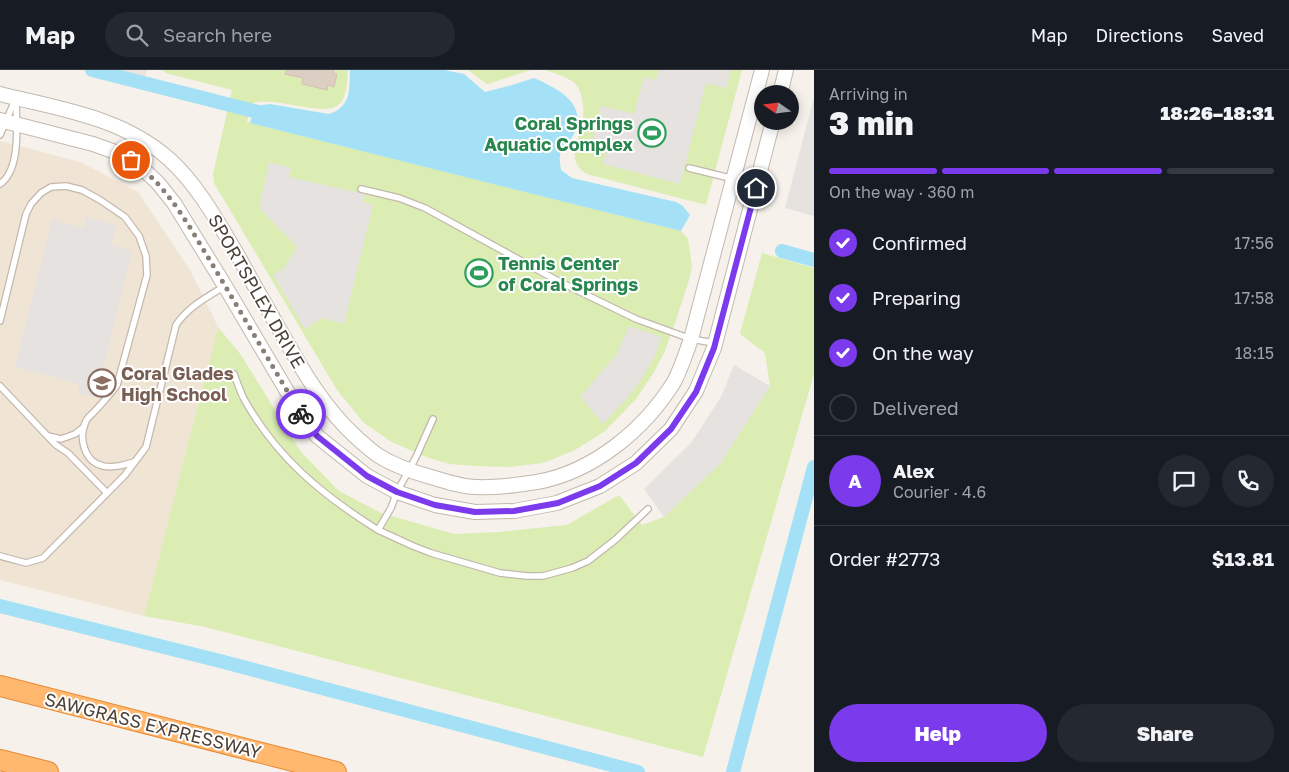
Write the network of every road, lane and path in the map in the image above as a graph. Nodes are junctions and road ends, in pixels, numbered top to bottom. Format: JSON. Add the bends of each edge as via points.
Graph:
{"nodes":[{"id":1,"x":762,"y":70,"type":"edge"},
{"id":2,"x":786,"y":70,"type":"edge"},
{"id":3,"x":782,"y":85,"type":"edge"},
{"id":4,"x":0,"y":94,"type":"edge"},
{"id":5,"x":16,"y":98,"type":"junction"},
{"id":6,"x":7,"y":122,"type":"edge"},
{"id":7,"x":771,"y":130,"type":"edge"},
{"id":8,"x":0,"y":135,"type":"edge"},
{"id":9,"x":689,"y":168,"type":"dead end"},
{"id":10,"x":734,"y":179,"type":"junction"},
{"id":11,"x":0,"y":184,"type":"edge"},
{"id":12,"x":361,"y":189,"type":"dead end"},
{"id":13,"x":225,"y":286,"type":"junction"},
{"id":14,"x":0,"y":320,"type":"edge"},
{"id":15,"x":691,"y":339,"type":"junction"},
{"id":16,"x":715,"y":344,"type":"junction"},
{"id":17,"x":234,"y":374,"type":"dead end"},
{"id":18,"x":0,"y":386,"type":"edge"},
{"id":19,"x":433,"y":419,"type":"dead end"},
{"id":20,"x":84,"y":426,"type":"junction"},
{"id":21,"x":48,"y":436,"type":"junction"},
{"id":22,"x":134,"y":462,"type":"junction"},
{"id":23,"x":409,"y":471,"type":"junction"},
{"id":24,"x":397,"y":492,"type":"junction"},
{"id":25,"x":107,"y":493,"type":"junction"},
{"id":26,"x":648,"y":509,"type":"dead end"},
{"id":27,"x":378,"y":530,"type":"junction"},
{"id":28,"x":0,"y":556,"type":"edge"},
{"id":29,"x":0,"y":686,"type":"edge"},
{"id":30,"x":0,"y":760,"type":"edge"},
{"id":31,"x":48,"y":772,"type":"edge"},
{"id":32,"x":336,"y":772,"type":"edge"}],
"edges":[{"from":1,"to":10,"type":"street","name":"SPORTSPLEX DRIVE"},
{"from":2,"to":3,"type":"street"},
{"from":4,"to":5,"type":"street","name":"SPORTSPLEX DRIVE"},
{"from":5,"to":6,"type":"lane"},
{"from":5,"to":6,"type":"lane"},
{"from":5,"to":23,"type":"street","name":"SPORTSPLEX DRIVE","via":[[94,117],[121,128],[170,159],[219,223],[316,391],[350,431],[377,455]]},
{"from":6,"to":8,"type":"lane"},
{"from":6,"to":11,"type":"lane","via":[[17,144],[8,176]]},
{"from":6,"to":13,"type":"street","name":"SPORTSPLEX DRIVE","via":[[93,144],[121,154],[140,167],[174,203]]},
{"from":7,"to":16,"type":"street","name":"SPORTSPLEX DRIVE"},
{"from":9,"to":10,"type":"lane"},
{"from":10,"to":15,"type":"street","name":"SPORTSPLEX DRIVE"},
{"from":12,"to":15,"type":"lane","via":[[425,208],[558,281],[636,319]]},
{"from":13,"to":22,"type":"lane","via":[[194,305],[176,325],[146,446]]},
{"from":13,"to":24,"type":"street","name":"SPORTSPLEX DRIVE","via":[[301,415],[317,436],[367,476]]},
{"from":14,"to":20,"type":"lane","via":[[26,214],[42,193],[51,186],[82,190],[125,217],[139,236],[146,256],[147,275],[117,385]]},
{"from":15,"to":16,"type":"lane"},
{"from":15,"to":23,"type":"street","name":"SPORTSPLEX DRIVE","via":[[675,381],[650,415],[617,445],[587,464],[551,479],[475,488]]},
{"from":16,"to":24,"type":"street","name":"SPORTSPLEX DRIVE","via":[[696,392],[671,429],[636,463],[600,486],[558,503],[514,511],[475,512],[435,505]]},
{"from":17,"to":27,"type":"lane","via":[[254,415],[296,468],[346,510]]},
{"from":18,"to":21,"type":"lane"},
{"from":19,"to":23,"type":"lane"},
{"from":20,"to":21,"type":"lane","via":[[75,434],[61,439]]},
{"from":20,"to":22,"type":"lane","via":[[84,448],[90,459],[102,466]]},
{"from":21,"to":25,"type":"lane"},
{"from":22,"to":25,"type":"lane"},
{"from":23,"to":24,"type":"lane"},
{"from":24,"to":27,"type":"lane"},
{"from":25,"to":28,"type":"lane","via":[[43,558],[26,563]]},
{"from":26,"to":27,"type":"lane","via":[[588,561],[543,576],[500,574],[432,553]]},
{"from":29,"to":32,"type":"highway","name":"SAWGRASS EXPRESSWAY"},
{"from":30,"to":31,"type":"highway"}]}
